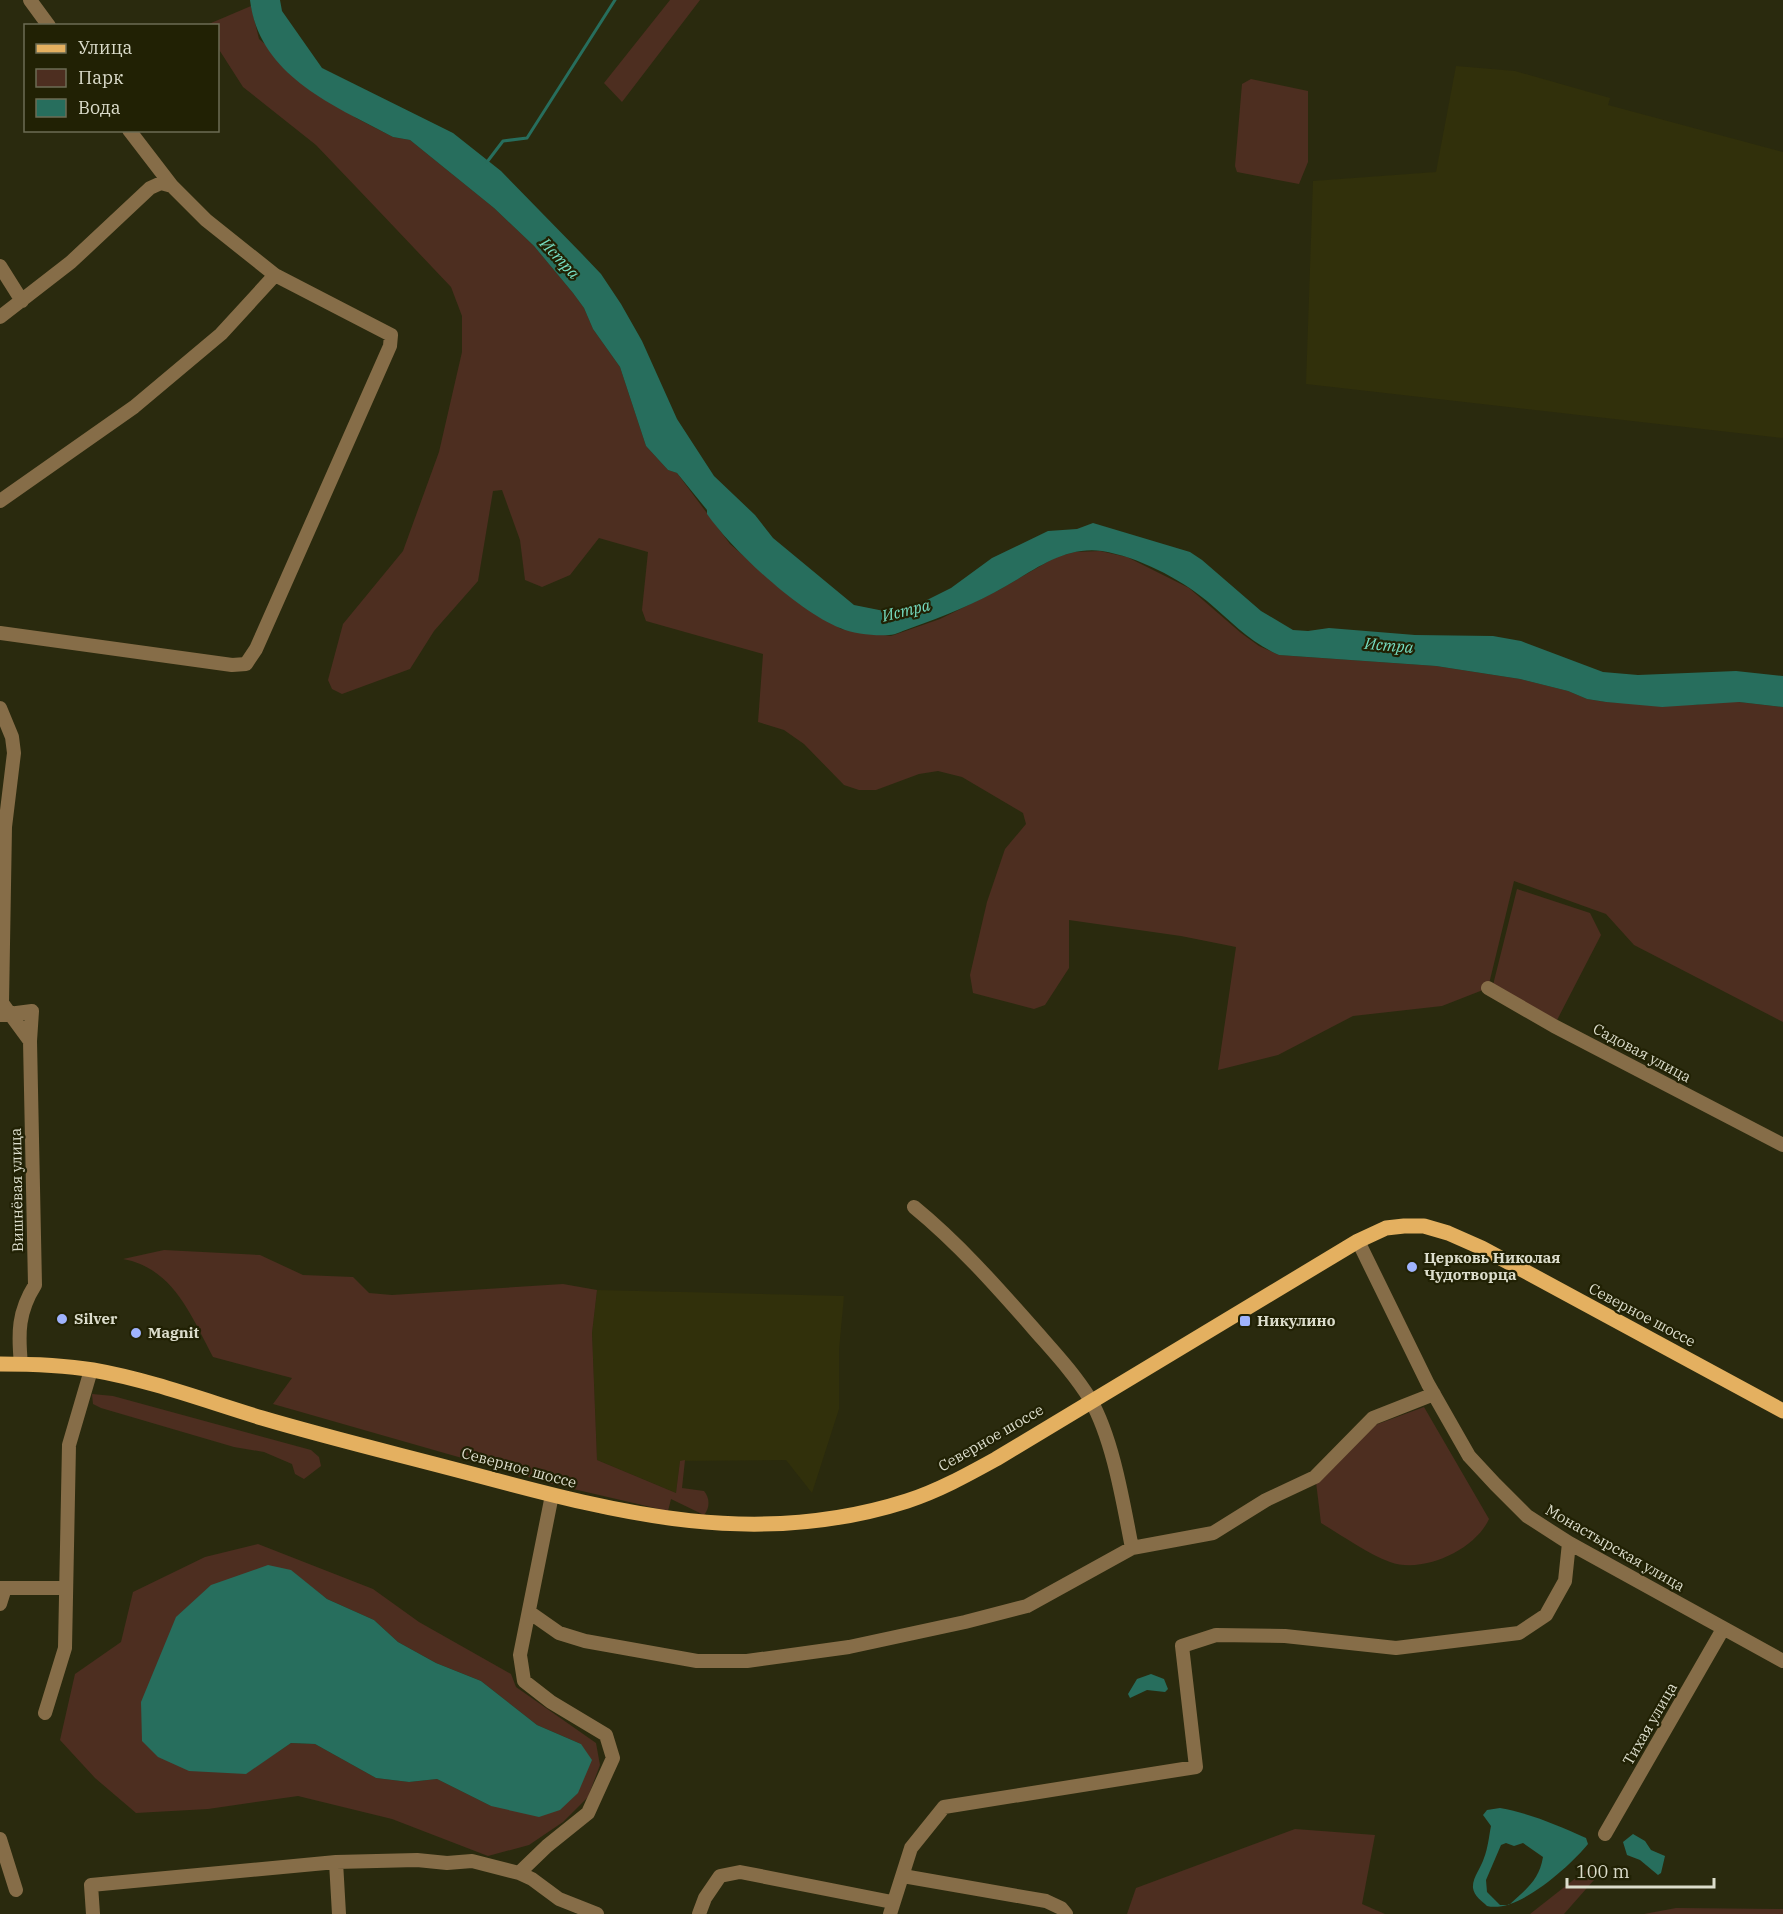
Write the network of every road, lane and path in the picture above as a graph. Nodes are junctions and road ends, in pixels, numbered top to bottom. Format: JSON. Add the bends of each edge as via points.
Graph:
{"nodes":[{"id":1,"x":30,"y":0,"type":"edge"},
{"id":2,"x":48,"y":24,"type":"edge"},
{"id":3,"x":131,"y":132,"type":"edge"},
{"id":4,"x":172,"y":186,"type":"junction"},
{"id":5,"x":0,"y":267,"type":"edge"},
{"id":6,"x":275,"y":275,"type":"junction"},
{"id":7,"x":22,"y":301,"type":"junction"},
{"id":8,"x":0,"y":317,"type":"edge"},
{"id":9,"x":0,"y":501,"type":"edge"},
{"id":10,"x":0,"y":633,"type":"edge"},
{"id":11,"x":0,"y":708,"type":"edge"},
{"id":12,"x":1488,"y":988,"type":"dead end"},
{"id":13,"x":4,"y":1015,"type":"edge"},
{"id":14,"x":30,"y":1041,"type":"junction"},
{"id":15,"x":1783,"y":1145,"type":"edge"},
{"id":16,"x":914,"y":1207,"type":"dead end"},
{"id":17,"x":1358,"y":1241,"type":"junction"},
{"id":18,"x":0,"y":1364,"type":"edge"},
{"id":19,"x":21,"y":1364,"type":"junction"},
{"id":20,"x":91,"y":1370,"type":"junction"},
{"id":21,"x":1434,"y":1394,"type":"junction"},
{"id":22,"x":1091,"y":1401,"type":"junction"},
{"id":23,"x":1783,"y":1411,"type":"edge"},
{"id":24,"x":552,"y":1495,"type":"junction"},
{"id":25,"x":1569,"y":1543,"type":"junction"},
{"id":26,"x":1132,"y":1548,"type":"junction"},
{"id":27,"x":2,"y":1588,"type":"edge"},
{"id":28,"x":64,"y":1588,"type":"junction"},
{"id":29,"x":0,"y":1604,"type":"edge"},
{"id":30,"x":529,"y":1612,"type":"junction"},
{"id":31,"x":1723,"y":1629,"type":"junction"},
{"id":32,"x":1783,"y":1661,"type":"edge"},
{"id":33,"x":45,"y":1713,"type":"dead end"},
{"id":34,"x":1605,"y":1834,"type":"dead end"},
{"id":35,"x":0,"y":1839,"type":"edge"},
{"id":36,"x":336,"y":1862,"type":"junction"},
{"id":37,"x":519,"y":1873,"type":"junction"},
{"id":38,"x":903,"y":1876,"type":"junction"},
{"id":39,"x":16,"y":1890,"type":"dead end"},
{"id":40,"x":891,"y":1908,"type":"edge"},
{"id":41,"x":93,"y":1914,"type":"edge"},
{"id":42,"x":339,"y":1914,"type":"edge"},
{"id":43,"x":597,"y":1914,"type":"edge"},
{"id":44,"x":699,"y":1914,"type":"edge"},
{"id":45,"x":1066,"y":1914,"type":"edge"}],
"edges":[{"from":1,"to":2,"type":"street"},
{"from":3,"to":4,"type":"street"},
{"from":4,"to":6,"type":"street","via":[[206,220]]},
{"from":4,"to":7,"type":"street","via":[[161,183],[150,188],[71,262]]},
{"from":5,"to":7,"type":"street"},
{"from":6,"to":9,"type":"street","via":[[221,334],[134,407]]},
{"from":6,"to":10,"type":"street","via":[[391,335],[390,346],[246,664]]},
{"from":7,"to":8,"type":"street"},
{"from":11,"to":13,"type":"street","via":[[15,753],[5,827]]},
{"from":12,"to":15,"type":"street","name":"Садовая улица"},
{"from":13,"to":14,"type":"street"},
{"from":13,"to":14,"type":"street","name":"Вишнёвая улица","via":[[32,1011]]},
{"from":14,"to":19,"type":"street","name":"Вишнёвая улица","via":[[35,1285],[19,1318]]},
{"from":16,"to":22,"type":"street","via":[[1001,1291],[1071,1371]]},
{"from":17,"to":21,"type":"street","name":"Монастырская улица"},
{"from":17,"to":22,"type":"main road","name":"Северное шоссе"},
{"from":17,"to":23,"type":"main road","name":"Северное шоссе","via":[[1386,1228],[1404,1226],[1424,1226],[1448,1233]]},
{"from":18,"to":19,"type":"main road","name":"Северное шоссе"},
{"from":19,"to":20,"type":"main road","name":"Северное шоссе"},
{"from":20,"to":24,"type":"main road","name":"Северное шоссе"},
{"from":20,"to":28,"type":"street","via":[[69,1445]]},
{"from":21,"to":25,"type":"street","name":"Монастырская улица","via":[[1476,1463],[1527,1516]]},
{"from":21,"to":26,"type":"street","via":[[1373,1418],[1315,1477],[1266,1500],[1213,1533]]},
{"from":22,"to":24,"type":"main road","name":"Северное шоссе","via":[[951,1483],[859,1514],[795,1523],[716,1525],[655,1518]]},
{"from":22,"to":26,"type":"street","via":[[1115,1467]]},
{"from":24,"to":30,"type":"street"},
{"from":25,"to":31,"type":"street","name":"Монастырская улица"},
{"from":25,"to":38,"type":"street","via":[[1565,1581],[1546,1615],[1519,1633],[1396,1648],[1285,1636],[1216,1635],[1182,1646],[1196,1767],[944,1807],[911,1848]]},
{"from":26,"to":30,"type":"street","via":[[1027,1606],[849,1647],[747,1661],[697,1661],[585,1641],[559,1633]]},
{"from":27,"to":28,"type":"street"},
{"from":27,"to":29,"type":"street"},
{"from":28,"to":33,"type":"street","via":[[65,1648]]},
{"from":30,"to":37,"type":"street","via":[[520,1655],[524,1681],[606,1735],[614,1758],[588,1813]]},
{"from":31,"to":32,"type":"street","name":"Монастырская улица"},
{"from":31,"to":34,"type":"street","name":"Тихая улица"},
{"from":35,"to":39,"type":"street"},
{"from":36,"to":37,"type":"street","via":[[472,1861]]},
{"from":36,"to":41,"type":"street","via":[[91,1885]]},
{"from":36,"to":42,"type":"street"},
{"from":37,"to":43,"type":"street","via":[[559,1899]]},
{"from":38,"to":40,"type":"street"},
{"from":38,"to":45,"type":"street","via":[[1046,1901]]},
{"from":40,"to":44,"type":"street","via":[[740,1872],[720,1875]]}]}
